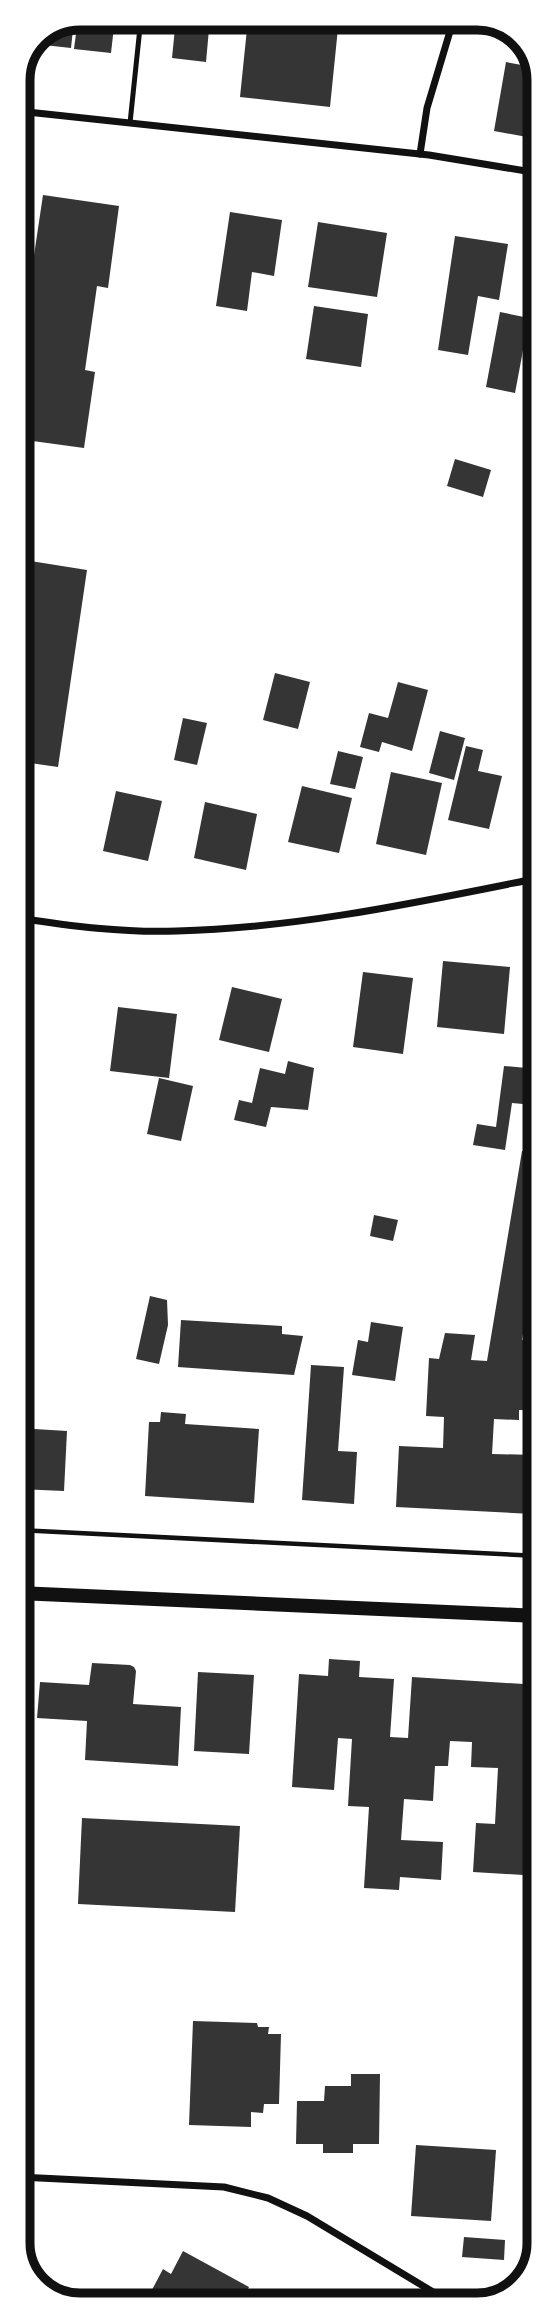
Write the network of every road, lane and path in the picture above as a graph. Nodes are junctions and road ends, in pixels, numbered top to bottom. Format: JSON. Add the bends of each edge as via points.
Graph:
{"nodes":[{"id":1,"x":140,"y":30,"type":"edge"},
{"id":2,"x":450,"y":30,"type":"edge"},
{"id":3,"x":30,"y":112,"type":"edge"},
{"id":4,"x":130,"y":122,"type":"junction"},
{"id":5,"x":420,"y":154,"type":"junction"},
{"id":6,"x":527,"y":171,"type":"edge"},
{"id":7,"x":527,"y":880,"type":"edge"},
{"id":8,"x":30,"y":920,"type":"edge"},
{"id":9,"x":30,"y":1531,"type":"edge"},
{"id":10,"x":527,"y":1555,"type":"edge"},
{"id":11,"x":30,"y":1594,"type":"edge"},
{"id":12,"x":527,"y":1615,"type":"edge"},
{"id":13,"x":30,"y":2179,"type":"edge"},
{"id":14,"x":435,"y":2293,"type":"edge"}],
"edges":[{"from":1,"to":4,"type":"lane"},
{"from":2,"to":5,"type":"street","via":[[427,108]]},
{"from":3,"to":4,"type":"street"},
{"from":4,"to":5,"type":"street"},
{"from":5,"to":6,"type":"street"},
{"from":7,"to":8,"type":"street","via":[[366,912],[265,926],[174,932]]},
{"from":9,"to":10,"type":"path"},
{"from":11,"to":12,"type":"main road"},
{"from":13,"to":14,"type":"street","via":[[225,2188],[268,2198],[307,2216]]}]}
